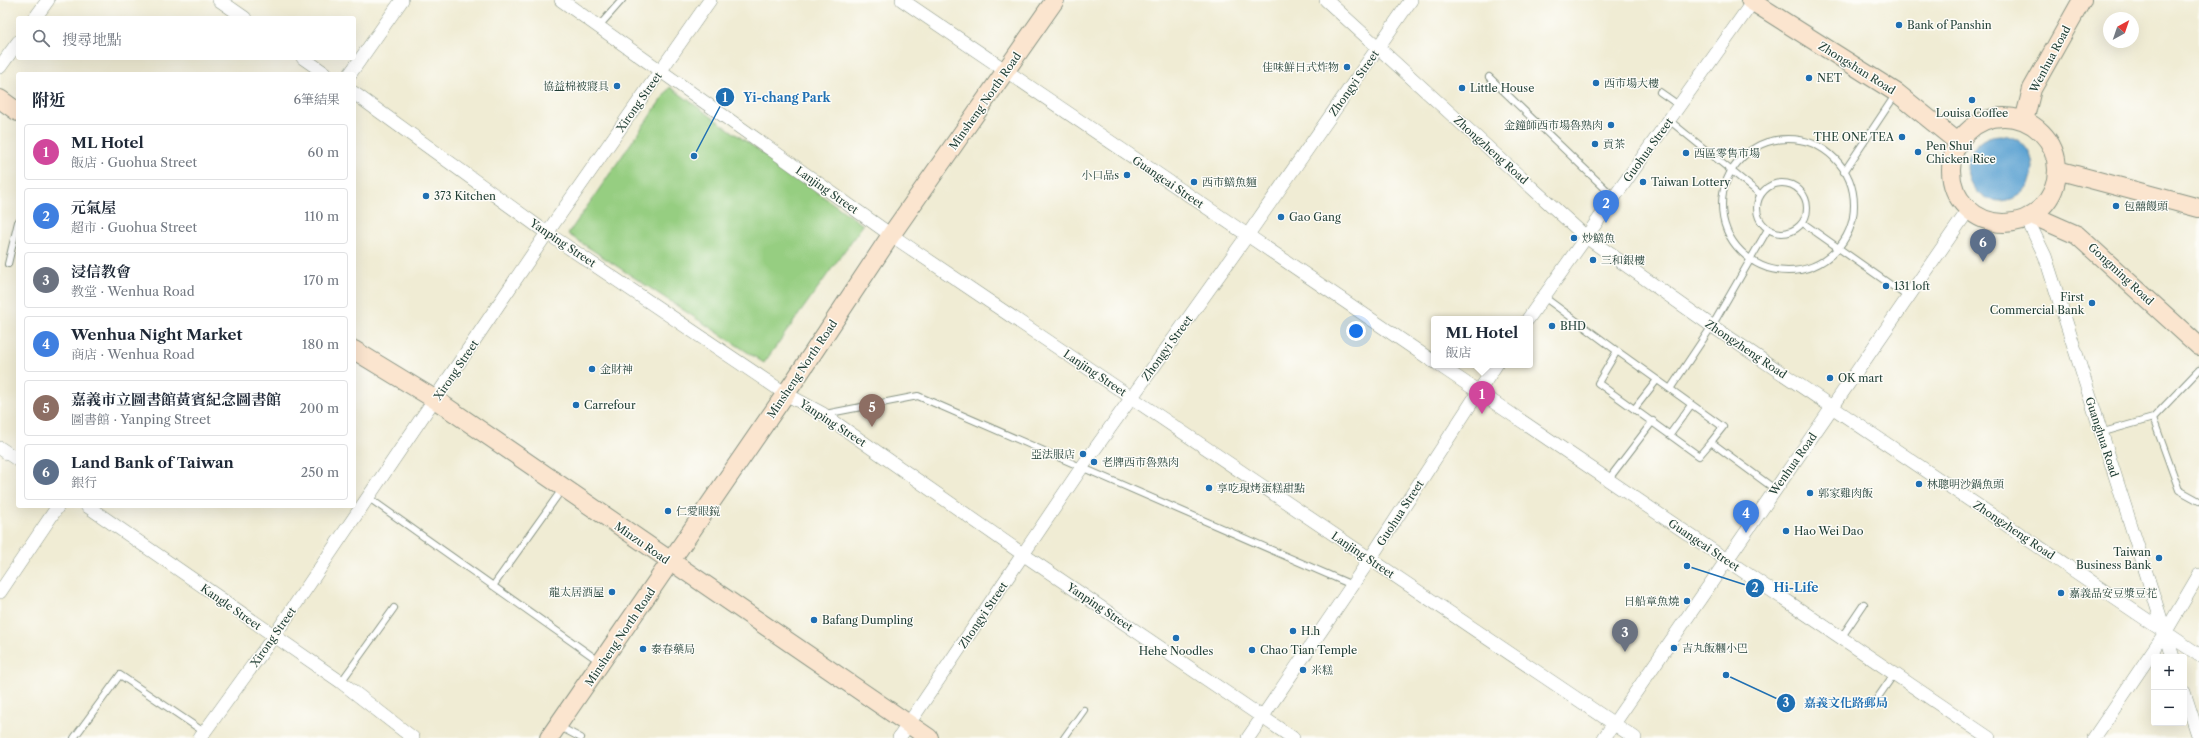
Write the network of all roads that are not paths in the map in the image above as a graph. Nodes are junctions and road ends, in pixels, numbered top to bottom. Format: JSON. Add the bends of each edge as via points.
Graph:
{"nodes":[{"id":1,"x":48,"y":0,"type":"edge"},
{"id":2,"x":218,"y":0,"type":"edge"},
{"id":3,"x":402,"y":0,"type":"edge"},
{"id":4,"x":561,"y":0,"type":"edge"},
{"id":5,"x":622,"y":0,"type":"edge"},
{"id":6,"x":710,"y":0,"type":"edge"},
{"id":7,"x":902,"y":0,"type":"edge"},
{"id":8,"x":1055,"y":0,"type":"edge"},
{"id":9,"x":1326,"y":0,"type":"edge"},
{"id":10,"x":1411,"y":0,"type":"edge"},
{"id":11,"x":2082,"y":0,"type":"edge"},
{"id":12,"x":1752,"y":1,"type":"edge"},
{"id":13,"x":36,"y":16,"type":"edge"},
{"id":14,"x":242,"y":16,"type":"edge"},
{"id":15,"x":599,"y":26,"type":"junction"},
{"id":16,"x":16,"y":45,"type":"edge"},
{"id":17,"x":1378,"y":48,"type":"junction"},
{"id":18,"x":306,"y":60,"type":"edge"},
{"id":19,"x":0,"y":67,"type":"edge"},
{"id":20,"x":323,"y":72,"type":"edge"},
{"id":21,"x":351,"y":72,"type":"edge"},
{"id":22,"x":660,"y":72,"type":"junction"},
{"id":23,"x":1006,"y":72,"type":"junction"},
{"id":24,"x":1489,"y":77,"type":"dead end"},
{"id":25,"x":1660,"y":92,"type":"dead end"},
{"id":26,"x":1897,"y":93,"type":"junction"},
{"id":27,"x":356,"y":94,"type":"edge"},
{"id":28,"x":0,"y":99,"type":"edge"},
{"id":29,"x":1680,"y":106,"type":"junction"},
{"id":30,"x":16,"y":111,"type":"edge"},
{"id":31,"x":1670,"y":121,"type":"junction"},
{"id":32,"x":2024,"y":121,"type":"junction"},
{"id":33,"x":1959,"y":143,"type":"junction"},
{"id":34,"x":1732,"y":170,"type":"junction"},
{"id":35,"x":2057,"y":170,"type":"junction"},
{"id":36,"x":1844,"y":172,"type":"junction"},
{"id":37,"x":1760,"y":194,"type":"junction"},
{"id":38,"x":1614,"y":197,"type":"junction"},
{"id":39,"x":2199,"y":208,"type":"edge"},
{"id":40,"x":1969,"y":209,"type":"junction"},
{"id":41,"x":2030,"y":217,"type":"junction"},
{"id":42,"x":1803,"y":223,"type":"junction"},
{"id":43,"x":1768,"y":229,"type":"junction"},
{"id":44,"x":16,"y":230,"type":"edge"},
{"id":45,"x":547,"y":233,"type":"junction"},
{"id":46,"x":891,"y":235,"type":"junction"},
{"id":47,"x":1247,"y":236,"type":"junction"},
{"id":48,"x":1586,"y":237,"type":"junction"},
{"id":49,"x":1839,"y":248,"type":"junction"},
{"id":50,"x":1751,"y":259,"type":"junction"},
{"id":51,"x":8,"y":264,"type":"dead end"},
{"id":52,"x":1544,"y":297,"type":"junction"},
{"id":53,"x":1908,"y":297,"type":"junction"},
{"id":54,"x":1530,"y":316,"type":"edge"},
{"id":55,"x":1712,"y":326,"type":"junction"},
{"id":56,"x":2199,"y":346,"type":"edge"},
{"id":57,"x":356,"y":351,"type":"edge"},
{"id":58,"x":1617,"y":351,"type":"junction"},
{"id":59,"x":1431,"y":360,"type":"edge"},
{"id":60,"x":1444,"y":368,"type":"edge"},
{"id":61,"x":1494,"y":368,"type":"edge"},
{"id":62,"x":2199,"y":370,"type":"edge"},
{"id":63,"x":1657,"y":380,"type":"junction"},
{"id":64,"x":1670,"y":389,"type":"junction"},
{"id":65,"x":1478,"y":391,"type":"junction"},
{"id":66,"x":786,"y":394,"type":"junction"},
{"id":67,"x":1131,"y":398,"type":"junction"},
{"id":68,"x":436,"y":400,"type":"junction"},
{"id":69,"x":1691,"y":405,"type":"junction"},
{"id":70,"x":1833,"y":406,"type":"junction"},
{"id":71,"x":1635,"y":408,"type":"junction"},
{"id":72,"x":823,"y":414,"type":"junction"},
{"id":73,"x":2153,"y":418,"type":"junction"},
{"id":74,"x":1653,"y":421,"type":"junction"},
{"id":75,"x":2100,"y":433,"type":"junction"},
{"id":76,"x":1670,"y":434,"type":"junction"},
{"id":77,"x":1711,"y":442,"type":"junction"},
{"id":78,"x":0,"y":448,"type":"edge"},
{"id":79,"x":16,"y":459,"type":"edge"},
{"id":80,"x":1082,"y":467,"type":"junction"},
{"id":81,"x":1608,"y":480,"type":"junction"},
{"id":82,"x":563,"y":488,"type":"junction"},
{"id":83,"x":1776,"y":490,"type":"junction"},
{"id":84,"x":369,"y":498,"type":"junction"},
{"id":85,"x":2199,"y":501,"type":"edge"},
{"id":86,"x":57,"y":508,"type":"edge"},
{"id":87,"x":90,"y":508,"type":"edge"},
{"id":88,"x":356,"y":509,"type":"edge"},
{"id":89,"x":1024,"y":555,"type":"junction"},
{"id":90,"x":1370,"y":559,"type":"junction"},
{"id":91,"x":1727,"y":560,"type":"junction"},
{"id":92,"x":670,"y":562,"type":"junction"},
{"id":93,"x":2199,"y":575,"type":"edge"},
{"id":94,"x":1352,"y":585,"type":"junction"},
{"id":95,"x":493,"y":586,"type":"junction"},
{"id":96,"x":2195,"y":589,"type":"edge"},
{"id":97,"x":0,"y":592,"type":"edge"},
{"id":98,"x":1864,"y":604,"type":"dead end"},
{"id":99,"x":394,"y":608,"type":"dead end"},
{"id":100,"x":2165,"y":633,"type":"junction"},
{"id":101,"x":274,"y":636,"type":"junction"},
{"id":102,"x":1841,"y":638,"type":"junction"},
{"id":103,"x":2172,"y":654,"type":"edge"},
{"id":104,"x":2199,"y":655,"type":"edge"},
{"id":105,"x":601,"y":663,"type":"junction"},
{"id":106,"x":1894,"y":674,"type":"junction"},
{"id":107,"x":341,"y":682,"type":"junction"},
{"id":108,"x":2187,"y":701,"type":"edge"},
{"id":109,"x":1874,"y":703,"type":"dead end"},
{"id":110,"x":1084,"y":710,"type":"dead end"},
{"id":111,"x":1262,"y":717,"type":"junction"},
{"id":112,"x":1614,"y":724,"type":"junction"},
{"id":113,"x":903,"y":731,"type":"edge"},
{"id":114,"x":554,"y":732,"type":"edge"},
{"id":115,"x":202,"y":735,"type":"edge"},
{"id":116,"x":74,"y":738,"type":"edge"},
{"id":117,"x":412,"y":738,"type":"edge"},
{"id":118,"x":581,"y":738,"type":"edge"},
{"id":119,"x":929,"y":738,"type":"edge"},
{"id":120,"x":1064,"y":738,"type":"edge"},
{"id":121,"x":1248,"y":738,"type":"edge"},
{"id":122,"x":1293,"y":738,"type":"edge"},
{"id":123,"x":1604,"y":738,"type":"edge"},
{"id":124,"x":1635,"y":738,"type":"edge"},
{"id":125,"x":1989,"y":738,"type":"edge"},
{"id":126,"x":2094,"y":738,"type":"edge"},
{"id":127,"x":2199,"y":738,"type":"edge"}],
"edges":[{"from":1,"to":13,"type":"street"},
{"from":2,"to":14,"type":"street"},
{"from":3,"to":21,"type":"street"},
{"from":4,"to":15,"type":"street","name":"Lanjing Street"},
{"from":5,"to":15,"type":"lane"},
{"from":6,"to":22,"type":"street","name":"Xirong Street"},
{"from":7,"to":23,"type":"street","name":"Guangcai Street"},
{"from":8,"to":23,"type":"main road","name":"Minsheng North Road"},
{"from":9,"to":17,"type":"street","name":"Zhongzheng Road"},
{"from":10,"to":17,"type":"street","name":"Zhongyi Street"},
{"from":11,"to":32,"type":"main road","name":"Wenhua Road","via":[[2032,89]]},
{"from":12,"to":26,"type":"main road","name":"Zhongshan Road"},
{"from":12,"to":29,"type":"street","name":"Guohua Street"},
{"from":15,"to":22,"type":"street","name":"Lanjing Street"},
{"from":16,"to":19,"type":"street"},
{"from":17,"to":47,"type":"street","name":"Zhongyi Street"},
{"from":17,"to":48,"type":"street","name":"Zhongzheng Road"},
{"from":18,"to":20,"type":"street"},
{"from":22,"to":45,"type":"street","name":"Xirong Street"},
{"from":22,"to":46,"type":"street","name":"Lanjing Street"},
{"from":23,"to":46,"type":"main road","name":"Minsheng North Road"},
{"from":23,"to":47,"type":"street","name":"Guangcai Street"},
{"from":24,"to":38,"type":"lane"},
{"from":25,"to":29,"type":"lane"},
{"from":26,"to":33,"type":"main road","name":"Zhongshan Road"},
{"from":26,"to":36,"type":"lane"},
{"from":27,"to":45,"type":"street","name":"Yanping Street"},
{"from":28,"to":30,"type":"main road"},
{"from":29,"to":31,"type":"street","name":"Guohua Street"},
{"from":31,"to":34,"type":"lane"},
{"from":31,"to":38,"type":"street","name":"Guohua Street"},
{"from":32,"to":33,"type":"main road","via":[[2006,117],[1992,119],[1978,124],[1966,133]]},
{"from":32,"to":35,"type":"main road","via":[[2036,128],[2048,141],[2056,156]]},
{"from":33,"to":40,"type":"main road","via":[[1952,159],[1952,174],[1955,189]]},
{"from":34,"to":36,"type":"lane","via":[[1744,156],[1760,145],[1779,140],[1798,140],[1816,146],[1832,157]]},
{"from":34,"to":37,"type":"lane"},
{"from":34,"to":50,"type":"lane","via":[[1723,190],[1722,212],[1728,234],[1741,252]]},
{"from":35,"to":39,"type":"main road"},
{"from":35,"to":41,"type":"main road","via":[[2054,189],[2045,204]]},
{"from":36,"to":49,"type":"lane","via":[[1852,190],[1854,210],[1849,230]]},
{"from":37,"to":42,"type":"lane","via":[[1773,184],[1789,184],[1796,187],[1806,200],[1806,216]]},
{"from":37,"to":43,"type":"lane","via":[[1757,201],[1758,217]]},
{"from":38,"to":48,"type":"street","name":"Guohua Street"},
{"from":40,"to":41,"type":"main road","via":[[1985,220],[1999,223],[2013,223]]},
{"from":40,"to":53,"type":"street","name":"Wenhua Road"},
{"from":41,"to":56,"type":"main road","name":"Gongming Road","via":[[2077,234]]},
{"from":41,"to":75,"type":"street","name":"Guanghua Road","via":[[2045,256]]},
{"from":42,"to":43,"type":"lane","via":[[1783,234]]},
{"from":42,"to":49,"type":"lane"},
{"from":43,"to":50,"type":"lane"},
{"from":44,"to":51,"type":"lane"},
{"from":45,"to":66,"type":"street","name":"Yanping Street"},
{"from":45,"to":68,"type":"street","name":"Xirong Street"},
{"from":46,"to":66,"type":"main road","name":"Minsheng North Road"},
{"from":46,"to":67,"type":"street","name":"Lanjing Street"},
{"from":47,"to":59,"type":"street","name":"Guangcai Street"},
{"from":47,"to":67,"type":"street","name":"Zhongyi Street"},
{"from":48,"to":52,"type":"street","name":"Guohua Street"},
{"from":48,"to":55,"type":"street","name":"Zhongzheng Road"},
{"from":49,"to":50,"type":"lane","via":[[1822,262],[1802,270],[1780,271]]},
{"from":49,"to":53,"type":"lane"},
{"from":50,"to":55,"type":"lane"},
{"from":52,"to":54,"type":"street","name":"Guohua Street"},
{"from":52,"to":58,"type":"lane"},
{"from":53,"to":70,"type":"street","name":"Wenhua Road"},
{"from":55,"to":64,"type":"lane"},
{"from":55,"to":70,"type":"street","name":"Zhongzheng Road"},
{"from":57,"to":68,"type":"main road","name":"Minzu Road"},
{"from":58,"to":63,"type":"lane"},
{"from":58,"to":71,"type":"lane","via":[[1598,383]]},
{"from":60,"to":65,"type":"street","name":"Guangcai Street"},
{"from":61,"to":65,"type":"street","name":"Guohua Street"},
{"from":62,"to":73,"type":"lane"},
{"from":63,"to":64,"type":"lane"},
{"from":63,"to":71,"type":"lane"},
{"from":64,"to":69,"type":"lane"},
{"from":65,"to":81,"type":"street","name":"Guangcai Street"},
{"from":65,"to":90,"type":"street","name":"Guohua Street"},
{"from":66,"to":72,"type":"street","name":"Yanping Street"},
{"from":66,"to":92,"type":"main road","name":"Minsheng North Road"},
{"from":67,"to":80,"type":"street","name":"Zhongyi Street"},
{"from":67,"to":90,"type":"street","name":"Lanjing Street"},
{"from":68,"to":82,"type":"main road","name":"Minzu Road"},
{"from":68,"to":84,"type":"street","name":"Xirong Street"},
{"from":69,"to":76,"type":"lane"},
{"from":69,"to":77,"type":"lane","via":[[1723,427]]},
{"from":70,"to":83,"type":"street","name":"Wenhua Road"},
{"from":70,"to":100,"type":"street","name":"Zhongzheng Road"},
{"from":71,"to":74,"type":"lane"},
{"from":72,"to":80,"type":"lane","via":[[918,396]]},
{"from":72,"to":89,"type":"street","name":"Yanping Street"},
{"from":73,"to":75,"type":"lane"},
{"from":73,"to":85,"type":"lane","via":[[2179,490]]},
{"from":74,"to":76,"type":"lane"},
{"from":74,"to":81,"type":"lane"},
{"from":75,"to":100,"type":"street","name":"Guanghua Road"},
{"from":76,"to":77,"type":"lane","via":[[1699,456]]},
{"from":77,"to":83,"type":"lane"},
{"from":78,"to":79,"type":"street"},
{"from":80,"to":89,"type":"street","name":"Zhongyi Street"},
{"from":80,"to":94,"type":"lane"},
{"from":81,"to":91,"type":"street","name":"Guangcai Street"},
{"from":82,"to":92,"type":"main road","name":"Minzu Road"},
{"from":82,"to":95,"type":"lane"},
{"from":83,"to":91,"type":"street","name":"Wenhua Road"},
{"from":84,"to":88,"type":"street","name":"Xirong Street"},
{"from":84,"to":95,"type":"lane"},
{"from":86,"to":97,"type":"street"},
{"from":87,"to":101,"type":"street","name":"Kangle Street"},
{"from":88,"to":101,"type":"street","name":"Xirong Street"},
{"from":89,"to":111,"type":"street","name":"Yanping Street"},
{"from":89,"to":113,"type":"street","name":"Zhongyi Street"},
{"from":90,"to":94,"type":"street","name":"Guohua Street"},
{"from":90,"to":112,"type":"street","name":"Lanjing Street"},
{"from":91,"to":102,"type":"street","name":"Guangcai Street"},
{"from":91,"to":112,"type":"street","name":"Wenhua Road"},
{"from":92,"to":105,"type":"main road","name":"Minsheng North Road"},
{"from":92,"to":113,"type":"main road","name":"Minzu Road"},
{"from":93,"to":96,"type":"street"},
{"from":94,"to":111,"type":"street","name":"Guohua Street"},
{"from":95,"to":105,"type":"lane"},
{"from":96,"to":100,"type":"street"},
{"from":98,"to":102,"type":"lane"},
{"from":99,"to":107,"type":"lane"},
{"from":100,"to":103,"type":"street","name":"Guanghua Road"},
{"from":100,"to":104,"type":"street","name":"Zhongzheng Road"},
{"from":100,"to":126,"type":"street"},
{"from":101,"to":107,"type":"street","name":"Kangle Street"},
{"from":101,"to":115,"type":"street","name":"Xirong Street"},
{"from":102,"to":106,"type":"street","name":"Guangcai Street"},
{"from":105,"to":114,"type":"main road","name":"Minsheng North Road"},
{"from":106,"to":109,"type":"lane"},
{"from":106,"to":125,"type":"street","name":"Guangcai Street"},
{"from":107,"to":117,"type":"street","name":"Kangle Street"},
{"from":108,"to":127,"type":"street"},
{"from":110,"to":120,"type":"lane"},
{"from":111,"to":121,"type":"street","name":"Guohua Street"},
{"from":111,"to":122,"type":"street","name":"Yanping Street"},
{"from":112,"to":123,"type":"street","name":"Wenhua Road"},
{"from":112,"to":124,"type":"street","name":"Lanjing Street"},
{"from":113,"to":119,"type":"main road","name":"Minzu Road"},
{"from":114,"to":118,"type":"lane"},
{"from":115,"to":116,"type":"lane","via":[[120,675]]}]}
